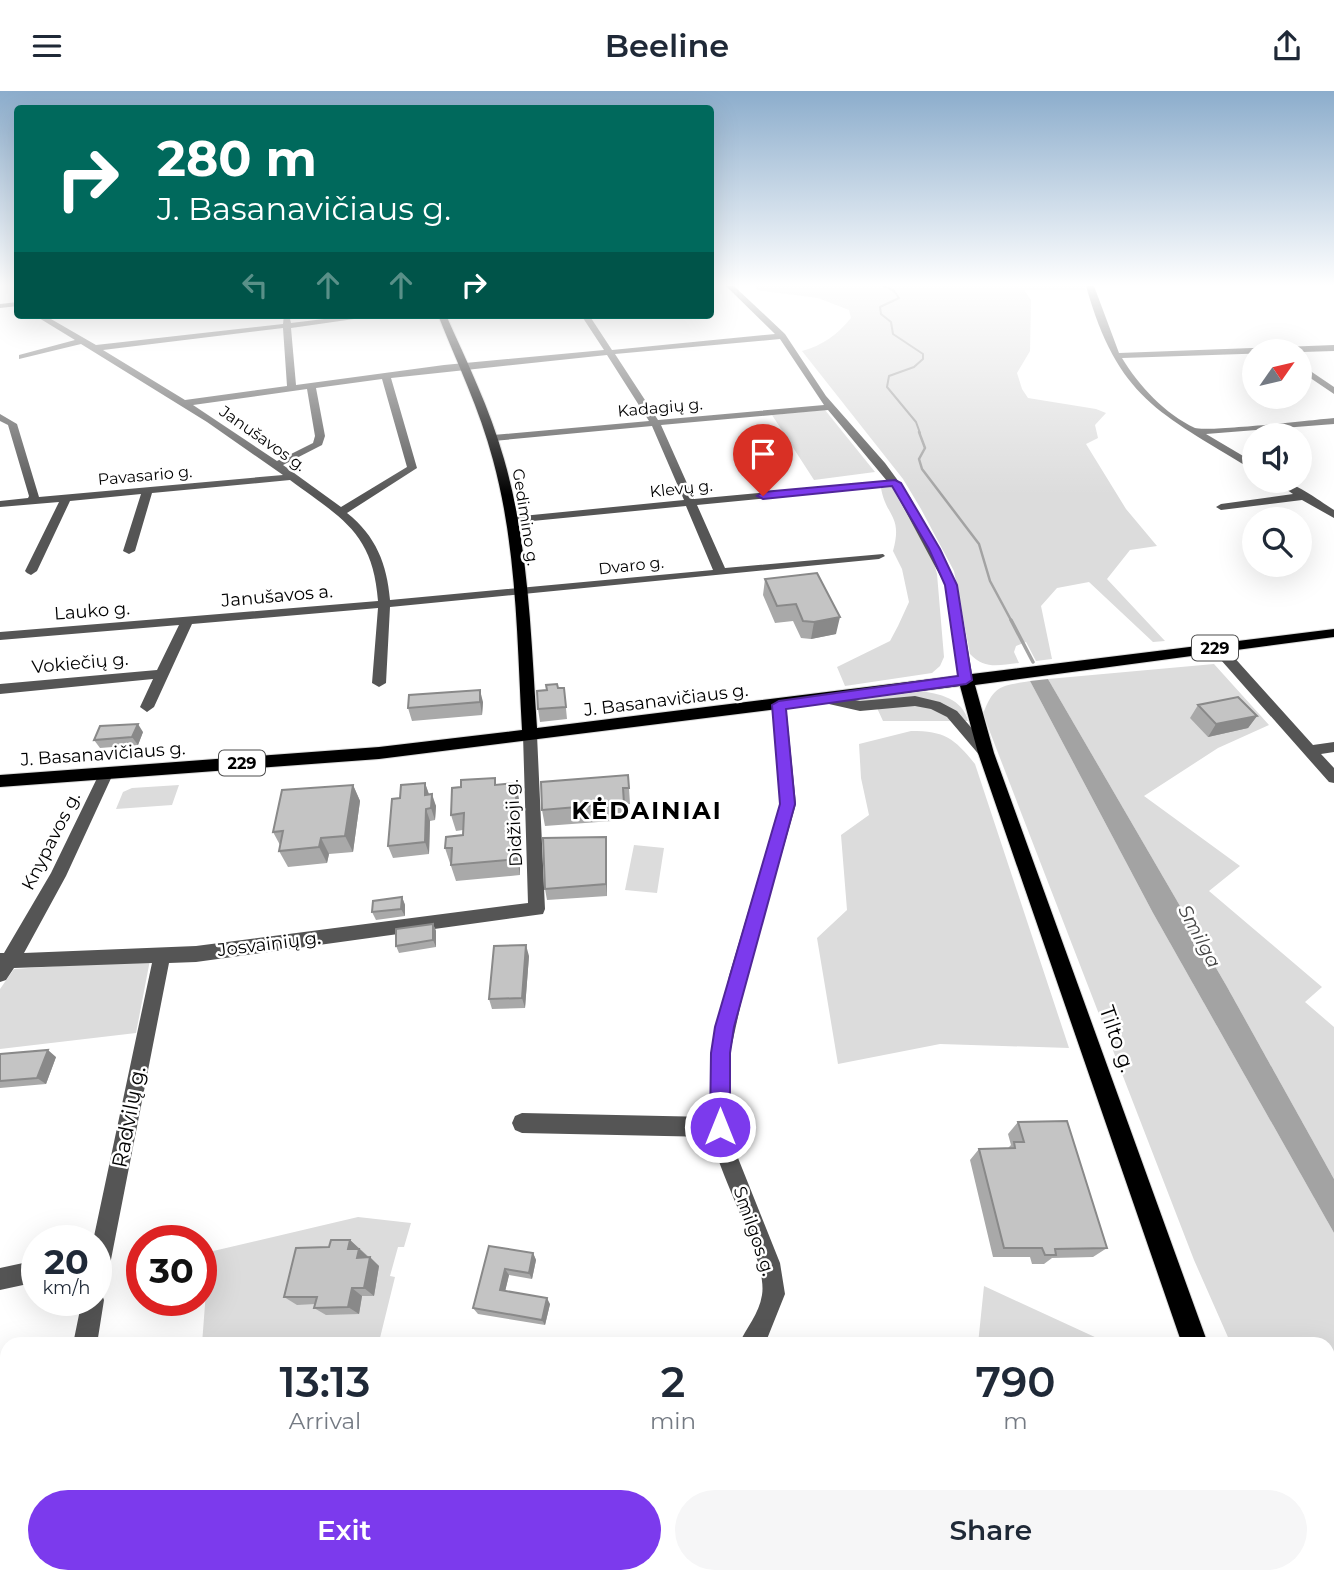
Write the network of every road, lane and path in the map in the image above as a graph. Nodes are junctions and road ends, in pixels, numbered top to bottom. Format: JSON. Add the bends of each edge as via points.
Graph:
{"nodes":[{"id":1,"x":27,"y":356,"type":"edge"},
{"id":2,"x":106,"y":356,"type":"edge"},
{"id":3,"x":289,"y":356,"type":"edge"},
{"id":4,"x":459,"y":356,"type":"edge"},
{"id":5,"x":571,"y":356,"type":"edge"},
{"id":6,"x":611,"y":356,"type":"edge"},
{"id":7,"x":796,"y":356,"type":"edge"},
{"id":8,"x":1118,"y":356,"type":"joint"},
{"id":9,"x":1130,"y":356,"type":"edge"},
{"id":10,"x":22,"y":357,"type":"dead end"},
{"id":11,"x":463,"y":366,"type":"junction"},
{"id":12,"x":1312,"y":375,"type":"edge"},
{"id":13,"x":386,"y":376,"type":"junction"},
{"id":14,"x":310,"y":386,"type":"junction"},
{"id":15,"x":292,"y":388,"type":"junction"},
{"id":16,"x":1334,"y":391,"type":"edge"},
{"id":17,"x":184,"y":403,"type":"junction"},
{"id":18,"x":831,"y":407,"type":"junction"},
{"id":19,"x":0,"y":417,"type":"edge"},
{"id":20,"x":1334,"y":421,"type":"edge"},
{"id":21,"x":656,"y":424,"type":"junction"},
{"id":22,"x":1198,"y":432,"type":"junction"},
{"id":23,"x":492,"y":438,"type":"junction"},
{"id":24,"x":1242,"y":459,"type":"edge"},
{"id":25,"x":276,"y":465,"type":"junction"},
{"id":26,"x":293,"y":477,"type":"junction"},
{"id":27,"x":895,"y":483,"type":"junction"},
{"id":28,"x":147,"y":491,"type":"junction"},
{"id":29,"x":1299,"y":493,"type":"edge"},
{"id":30,"x":1304,"y":496,"type":"junction"},
{"id":31,"x":66,"y":498,"type":"junction"},
{"id":32,"x":33,"y":501,"type":"junction"},
{"id":33,"x":692,"y":503,"type":"junction"},
{"id":34,"x":0,"y":504,"type":"edge"},
{"id":35,"x":1221,"y":507,"type":"dead end"},
{"id":36,"x":1331,"y":510,"type":"edge"},
{"id":37,"x":339,"y":513,"type":"junction"},
{"id":38,"x":512,"y":520,"type":"junction"},
{"id":39,"x":129,"y":551,"type":"dead end"},
{"id":40,"x":879,"y":556,"type":"dead end"},
{"id":41,"x":31,"y":571,"type":"dead end"},
{"id":42,"x":720,"y":571,"type":"junction"},
{"id":43,"x":520,"y":593,"type":"junction"},
{"id":44,"x":386,"y":604,"type":"junction"},
{"id":45,"x":187,"y":621,"type":"junction"},
{"id":46,"x":1334,"y":633,"type":"edge"},
{"id":47,"x":0,"y":636,"type":"edge"},
{"id":48,"x":1218,"y":648,"type":"junction"},
{"id":49,"x":164,"y":674,"type":"junction"},
{"id":50,"x":966,"y":680,"type":"junction"},
{"id":51,"x":379,"y":683,"type":"dead end"},
{"id":52,"x":0,"y":688,"type":"edge"},
{"id":53,"x":825,"y":699,"type":"junction"},
{"id":54,"x":779,"y":705,"type":"junction"},
{"id":55,"x":148,"y":707,"type":"dead end"},
{"id":56,"x":530,"y":736,"type":"junction"},
{"id":57,"x":1334,"y":747,"type":"edge"},
{"id":58,"x":1309,"y":751,"type":"junction"},
{"id":59,"x":986,"y":753,"type":"junction"},
{"id":60,"x":106,"y":774,"type":"junction"},
{"id":61,"x":1334,"y":778,"type":"edge"},
{"id":62,"x":0,"y":781,"type":"edge"},
{"id":63,"x":537,"y":909,"type":"joint"},
{"id":64,"x":162,"y":955,"type":"junction"},
{"id":65,"x":3,"y":965,"type":"edge"},
{"id":66,"x":522,"y":1123,"type":"dead end"},
{"id":67,"x":720,"y":1127,"type":"junction"},
{"id":68,"x":105,"y":1225,"type":"edge"},
{"id":69,"x":21,"y":1274,"type":"edge"},
{"id":70,"x":0,"y":1279,"type":"edge"},
{"id":71,"x":90,"y":1316,"type":"edge"},
{"id":72,"x":86,"y":1337,"type":"edge"},
{"id":73,"x":755,"y":1337,"type":"edge"},
{"id":74,"x":1193,"y":1337,"type":"edge"}],
"edges":[{"from":1,"to":10,"type":"street"},
{"from":2,"to":17,"type":"street","name":"Janušavos g."},
{"from":3,"to":15,"type":"street"},
{"from":4,"to":11,"type":"main road","name":"Gedimino g."},
{"from":5,"to":11,"type":"street"},
{"from":6,"to":21,"type":"street"},
{"from":7,"to":18,"type":"street"},
{"from":8,"to":9,"type":"street"},
{"from":8,"to":22,"type":"street","via":[[1149,399]]},
{"from":11,"to":13,"type":"street"},
{"from":11,"to":23,"type":"main road","name":"Gedimino g."},
{"from":12,"to":16,"type":"street"},
{"from":13,"to":14,"type":"street"},
{"from":13,"to":37,"type":"street","via":[[412,468]]},
{"from":14,"to":15,"type":"street"},
{"from":14,"to":25,"type":"street","via":[[320,436],[317,445]]},
{"from":15,"to":17,"type":"street"},
{"from":17,"to":25,"type":"street","name":"Janušavos g."},
{"from":18,"to":21,"type":"street","name":"Kadagių g."},
{"from":18,"to":27,"type":"street"},
{"from":19,"to":32,"type":"street","via":[[12,424]]},
{"from":20,"to":22,"type":"street"},
{"from":21,"to":23,"type":"street","name":"Kadagių g."},
{"from":21,"to":33,"type":"street"},
{"from":22,"to":24,"type":"street"},
{"from":23,"to":38,"type":"main road","name":"Gedimino g."},
{"from":25,"to":26,"type":"street","name":"Janušavos g."},
{"from":26,"to":28,"type":"street","name":"Pavasario g."},
{"from":26,"to":37,"type":"street","name":"Janušavos g."},
{"from":27,"to":33,"type":"street","name":"Klevų g."},
{"from":27,"to":50,"type":"street","via":[[951,585]]},
{"from":28,"to":31,"type":"street","name":"Pavasario g."},
{"from":28,"to":39,"type":"street"},
{"from":29,"to":30,"type":"street"},
{"from":30,"to":35,"type":"street"},
{"from":30,"to":36,"type":"street"},
{"from":31,"to":32,"type":"street","name":"Pavasario g."},
{"from":31,"to":41,"type":"street"},
{"from":32,"to":34,"type":"street","name":"Pavasario g."},
{"from":33,"to":38,"type":"street","name":"Klevų g."},
{"from":33,"to":42,"type":"street"},
{"from":37,"to":44,"type":"street","name":"Janušavos g.","via":[[369,540]]},
{"from":38,"to":43,"type":"main road","name":"Gedimino g."},
{"from":40,"to":42,"type":"street","name":"Dvaro g."},
{"from":42,"to":43,"type":"street","name":"Dvaro g."},
{"from":43,"to":44,"type":"street","name":"Dvaro g."},
{"from":43,"to":56,"type":"main road","name":"Gedimino g."},
{"from":44,"to":45,"type":"street","name":"Janušavos a."},
{"from":44,"to":51,"type":"street"},
{"from":45,"to":47,"type":"street","name":"Lauko g."},
{"from":45,"to":49,"type":"street"},
{"from":46,"to":48,"type":"main road","name":"J. Basanavičiaus g.","number":"229"},
{"from":48,"to":50,"type":"main road","name":"J. Basanavičiaus g.","number":"229"},
{"from":48,"to":58,"type":"street"},
{"from":49,"to":52,"type":"street","name":"Vokiečių g."},
{"from":49,"to":55,"type":"street"},
{"from":50,"to":53,"type":"main road","name":"J. Basanavičiaus g.","number":"229"},
{"from":50,"to":59,"type":"main road","name":"Tilto g."},
{"from":53,"to":54,"type":"main road","name":"J. Basanavičiaus g.","number":"229"},
{"from":53,"to":59,"type":"street","name":"Tilto g.","via":[[860,706],[915,701],[935,705],[953,714]]},
{"from":54,"to":56,"type":"main road","name":"J. Basanavičiaus g.","number":"229"},
{"from":54,"to":67,"type":"street","name":"Smilgos g.","via":[[788,804],[724,1027]]},
{"from":56,"to":60,"type":"main road","name":"J. Basanavičiaus g.","number":"229"},
{"from":56,"to":63,"type":"street","name":"Didžioji g."},
{"from":57,"to":58,"type":"street"},
{"from":58,"to":61,"type":"street"},
{"from":59,"to":74,"type":"main road","name":"Tilto g."},
{"from":60,"to":62,"type":"main road","name":"J. Basanavičiaus g.","number":"229"},
{"from":60,"to":65,"type":"street","name":"Knypavos g.","via":[[21,943]]},
{"from":63,"to":64,"type":"street","name":"Josvainių g."},
{"from":64,"to":65,"type":"street","name":"Josvainių g."},
{"from":64,"to":68,"type":"street","name":"Radvilų g."},
{"from":66,"to":67,"type":"street"},
{"from":67,"to":73,"type":"street","name":"Smilgos g.","via":[[772,1279],[774,1294]]},
{"from":69,"to":70,"type":"street"},
{"from":71,"to":72,"type":"street"}]}
